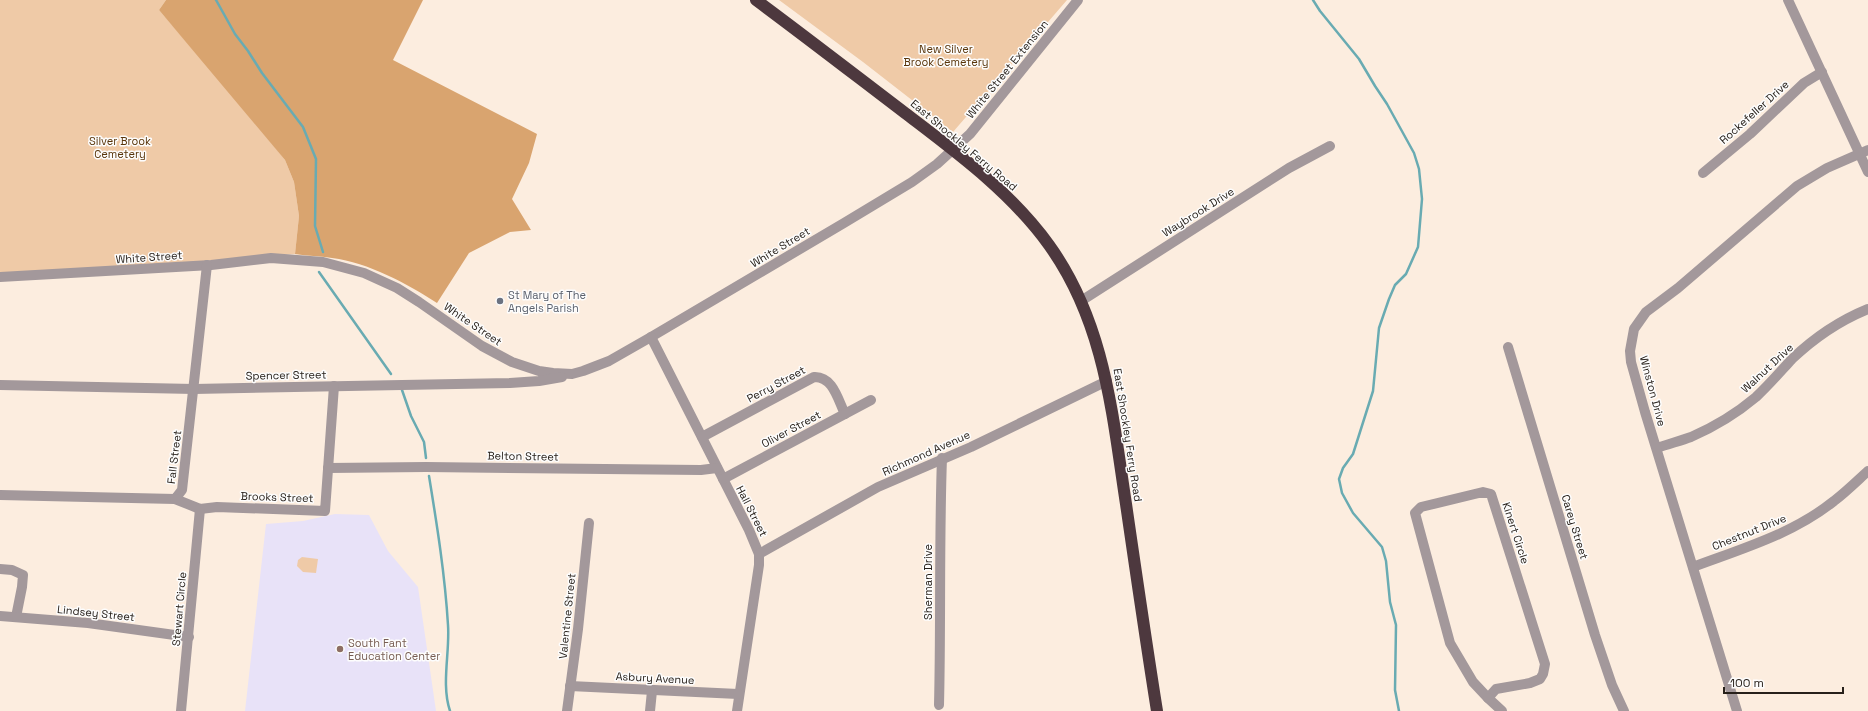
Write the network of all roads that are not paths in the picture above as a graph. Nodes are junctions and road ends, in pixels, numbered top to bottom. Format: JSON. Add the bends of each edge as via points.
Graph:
{"nodes":[{"id":1,"x":756,"y":0,"type":"edge"},
{"id":2,"x":1078,"y":0,"type":"edge"},
{"id":3,"x":1788,"y":0,"type":"edge"},
{"id":4,"x":1822,"y":72,"type":"junction"},
{"id":5,"x":1330,"y":146,"type":"dead end"},
{"id":6,"x":953,"y":151,"type":"junction"},
{"id":7,"x":1864,"y":152,"type":"edge"},
{"id":8,"x":1868,"y":172,"type":"edge"},
{"id":9,"x":1703,"y":173,"type":"dead end"},
{"id":10,"x":207,"y":265,"type":"junction"},
{"id":11,"x":0,"y":277,"type":"edge"},
{"id":12,"x":1081,"y":300,"type":"junction"},
{"id":13,"x":1868,"y":309,"type":"edge"},
{"id":14,"x":651,"y":337,"type":"junction"},
{"id":15,"x":1508,"y":347,"type":"dead end"},
{"id":16,"x":572,"y":374,"type":"junction"},
{"id":17,"x":1107,"y":381,"type":"junction"},
{"id":18,"x":0,"y":385,"type":"edge"},
{"id":19,"x":334,"y":386,"type":"junction"},
{"id":20,"x":194,"y":389,"type":"junction"},
{"id":21,"x":871,"y":400,"type":"dead end"},
{"id":22,"x":845,"y":414,"type":"junction"},
{"id":23,"x":702,"y":437,"type":"junction"},
{"id":24,"x":1656,"y":448,"type":"junction"},
{"id":25,"x":942,"y":458,"type":"junction"},
{"id":26,"x":328,"y":468,"type":"junction"},
{"id":27,"x":717,"y":468,"type":"junction"},
{"id":28,"x":1868,"y":471,"type":"edge"},
{"id":29,"x":723,"y":478,"type":"junction"},
{"id":30,"x":0,"y":495,"type":"edge"},
{"id":31,"x":175,"y":499,"type":"junction"},
{"id":32,"x":200,"y":509,"type":"junction"},
{"id":33,"x":589,"y":523,"type":"dead end"},
{"id":34,"x":759,"y":554,"type":"junction"},
{"id":35,"x":1693,"y":567,"type":"junction"},
{"id":36,"x":0,"y":569,"type":"edge"},
{"id":37,"x":0,"y":616,"type":"edge"},
{"id":38,"x":16,"y":617,"type":"junction"},
{"id":39,"x":189,"y":637,"type":"junction"},
{"id":40,"x":570,"y":686,"type":"junction"},
{"id":41,"x":652,"y":691,"type":"junction"},
{"id":42,"x":738,"y":694,"type":"junction"},
{"id":43,"x":1488,"y":698,"type":"junction"},
{"id":44,"x":940,"y":705,"type":"dead end"},
{"id":45,"x":181,"y":711,"type":"edge"},
{"id":46,"x":567,"y":711,"type":"edge"},
{"id":47,"x":650,"y":711,"type":"edge"},
{"id":48,"x":737,"y":711,"type":"edge"},
{"id":49,"x":1157,"y":711,"type":"edge"},
{"id":50,"x":1502,"y":711,"type":"edge"},
{"id":51,"x":1624,"y":711,"type":"edge"},
{"id":52,"x":1737,"y":711,"type":"edge"}],
"edges":[{"from":1,"to":6,"type":"highway","name":"East Shockley Ferry Road"},
{"from":2,"to":6,"type":"street","name":"White Street Extension","via":[[999,100]]},
{"from":3,"to":4,"type":"street"},
{"from":4,"to":7,"type":"street"},
{"from":4,"to":9,"type":"street","name":"Rockefeller Drive","via":[[1804,83],[1750,134]]},
{"from":5,"to":12,"type":"street","name":"Waybrook Drive","via":[[1289,168]]},
{"from":6,"to":12,"type":"highway","name":"East Shockley Ferry Road","via":[[991,182],[1032,224],[1056,255]]},
{"from":6,"to":14,"type":"street","name":"White Street","via":[[912,182]]},
{"from":7,"to":8,"type":"street"},
{"from":7,"to":24,"type":"street","name":"Winston Drive","via":[[1827,168],[1797,186],[1678,288],[1646,312],[1640,320],[1631,340],[1631,362]]},
{"from":10,"to":11,"type":"street","name":"White Street"},
{"from":10,"to":16,"type":"street","name":"White Street","via":[[271,258],[338,265],[397,288],[482,346],[512,362],[539,371]]},
{"from":10,"to":20,"type":"street","name":"Fall Street"},
{"from":12,"to":17,"type":"highway","name":"East Shockley Ferry Road","via":[[1094,333]]},
{"from":13,"to":24,"type":"street","name":"Walnut Drive","via":[[1844,321],[1817,340],[1736,412],[1691,437]]},
{"from":14,"to":16,"type":"street","name":"White Street","via":[[604,364]]},
{"from":14,"to":23,"type":"street","name":"Hall Street"},
{"from":15,"to":51,"type":"street","name":"Carey Street","via":[[1595,636]]},
{"from":16,"to":19,"type":"street","name":"Spencer Street","via":[[553,379],[516,382]]},
{"from":17,"to":25,"type":"street","name":"Richmond Avenue","via":[[971,447]]},
{"from":17,"to":49,"type":"highway","name":"East Shockley Ferry Road"},
{"from":18,"to":20,"type":"street","name":"Spencer Street"},
{"from":19,"to":20,"type":"street","name":"Spencer Street"},
{"from":19,"to":26,"type":"street","name":"Brooks Street"},
{"from":20,"to":31,"type":"street","name":"Fall Street","via":[[182,490]]},
{"from":21,"to":22,"type":"street","name":"Oliver Street"},
{"from":22,"to":23,"type":"street","name":"Perry Street","via":[[829,382],[822,377],[814,377]]},
{"from":22,"to":29,"type":"street","name":"Oliver Street"},
{"from":23,"to":27,"type":"street","name":"Hall Street"},
{"from":24,"to":35,"type":"street","name":"Winston Drive"},
{"from":25,"to":34,"type":"street","name":"Richmond Avenue","via":[[878,487]]},
{"from":25,"to":44,"type":"street","name":"Sherman Drive"},
{"from":26,"to":27,"type":"street","name":"Belton Street"},
{"from":26,"to":32,"type":"street","name":"Brooks Street","via":[[325,511],[217,507]]},
{"from":27,"to":29,"type":"street","name":"Hall Street"},
{"from":28,"to":35,"type":"street","name":"Chestnut Drive","via":[[1834,501],[1799,524],[1762,542]]},
{"from":29,"to":34,"type":"street","name":"Hall Street","via":[[750,530]]},
{"from":30,"to":31,"type":"street","name":"Fall Street"},
{"from":31,"to":32,"type":"street","name":"Brooks Street"},
{"from":32,"to":39,"type":"street","name":"Stewart Circle"},
{"from":33,"to":40,"type":"street","name":"Valentine Street"},
{"from":34,"to":42,"type":"street","name":"Hall Street","via":[[750,628]]},
{"from":35,"to":52,"type":"street","name":"Winston Drive"},
{"from":36,"to":38,"type":"street","via":[[12,570],[22,575]]},
{"from":37,"to":38,"type":"street","name":"Lindsey Street"},
{"from":38,"to":39,"type":"street","name":"Lindsey Street","via":[[88,623]]},
{"from":39,"to":45,"type":"street","name":"Stewart Circle"},
{"from":40,"to":41,"type":"street","name":"Asbury Avenue"},
{"from":40,"to":46,"type":"street","name":"Valentine Street"},
{"from":41,"to":42,"type":"street","name":"Asbury Avenue"},
{"from":41,"to":47,"type":"street"},
{"from":42,"to":48,"type":"street","name":"Hall Street"},
{"from":43,"to":43,"type":"street","name":"Kinert Circle","via":[[1473,682],[1450,643],[1415,513],[1421,507],[1483,492],[1491,494],[1545,664],[1540,679],[1496,689]]},
{"from":43,"to":50,"type":"street","name":"Kinert Circle"}]}
